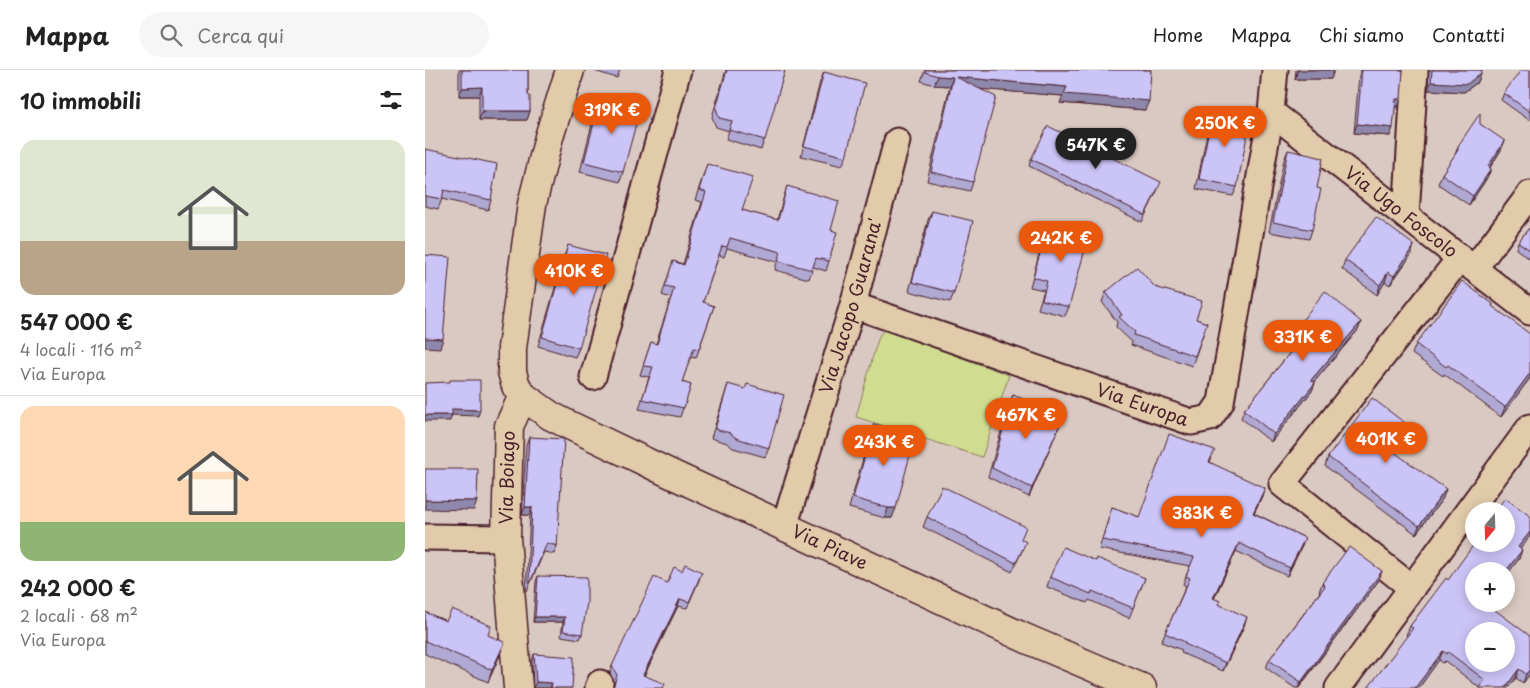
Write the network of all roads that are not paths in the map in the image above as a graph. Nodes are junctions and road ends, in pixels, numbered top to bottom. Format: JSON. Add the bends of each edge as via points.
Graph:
{"nodes":[{"id":1,"x":570,"y":70,"type":"edge"},
{"id":2,"x":678,"y":70,"type":"edge"},
{"id":3,"x":1275,"y":70,"type":"edge"},
{"id":4,"x":1415,"y":70,"type":"edge"},
{"id":5,"x":1271,"y":112,"type":"junction"},
{"id":6,"x":897,"y":141,"type":"dead end"},
{"id":7,"x":1530,"y":194,"type":"edge"},
{"id":8,"x":1406,"y":216,"type":"junction"},
{"id":9,"x":1467,"y":263,"type":"junction"},
{"id":10,"x":853,"y":305,"type":"junction"},
{"id":11,"x":1530,"y":312,"type":"edge"},
{"id":12,"x":593,"y":377,"type":"dead end"},
{"id":13,"x":523,"y":396,"type":"junction"},
{"id":14,"x":1530,"y":427,"type":"edge"},
{"id":15,"x":784,"y":527,"type":"junction"},
{"id":16,"x":425,"y":537,"type":"edge"},
{"id":17,"x":506,"y":538,"type":"junction"},
{"id":18,"x":1412,"y":588,"type":"junction"},
{"id":19,"x":518,"y":688,"type":"edge"},
{"id":20,"x":1142,"y":688,"type":"edge"},
{"id":21,"x":1338,"y":688,"type":"edge"}],
"edges":[{"from":1,"to":13,"type":"main road","via":[[532,204],[512,348],[512,372]]},
{"from":2,"to":12,"type":"street"},
{"from":3,"to":5,"type":"street","name":"Via Europa"},
{"from":4,"to":8,"type":"street"},
{"from":5,"to":8,"type":"street","name":"Via Ugo Foscolo"},
{"from":5,"to":10,"type":"street","name":"Via Europa","via":[[1221,402],[1210,418],[1191,422]]},
{"from":6,"to":10,"type":"street","name":"Via Jacopo Guarana'"},
{"from":7,"to":9,"type":"street"},
{"from":8,"to":9,"type":"street","name":"Via Ugo Foscolo"},
{"from":9,"to":11,"type":"street","name":"Via Ugo Foscolo"},
{"from":9,"to":18,"type":"street","via":[[1281,484]]},
{"from":10,"to":15,"type":"street","name":"Via Jacopo Guarana'"},
{"from":13,"to":15,"type":"main road","name":"Via Piave","via":[[551,416]]},
{"from":13,"to":17,"type":"main road","name":"Via Boiago","via":[[509,426]]},
{"from":14,"to":18,"type":"street"},
{"from":15,"to":20,"type":"main road","name":"Via Piave"},
{"from":16,"to":17,"type":"street"},
{"from":17,"to":19,"type":"main road","name":"Via Boiago"},
{"from":18,"to":21,"type":"street"}]}
